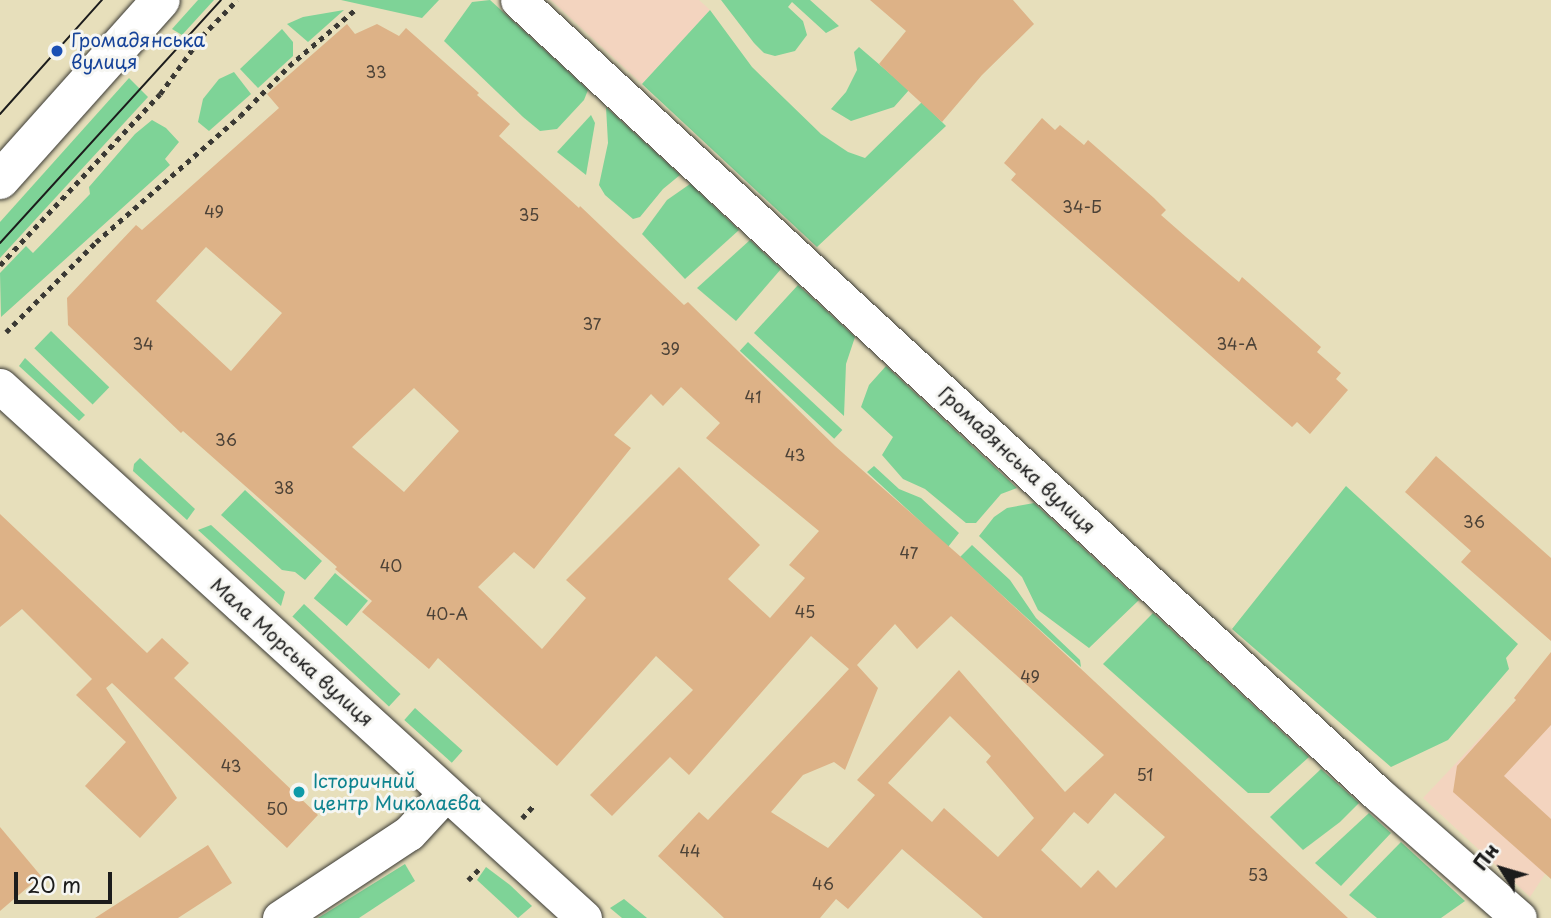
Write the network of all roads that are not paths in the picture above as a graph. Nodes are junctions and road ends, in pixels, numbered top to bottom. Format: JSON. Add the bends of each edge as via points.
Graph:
{"nodes":[{"id":1,"x":161,"y":0,"type":"edge"},
{"id":2,"x":518,"y":0,"type":"edge"},
{"id":3,"x":0,"y":180,"type":"edge"},
{"id":4,"x":0,"y":386,"type":"edge"},
{"id":5,"x":446,"y":793,"type":"junction"},
{"id":6,"x":280,"y":918,"type":"edge"},
{"id":7,"x":583,"y":918,"type":"edge"},
{"id":8,"x":1519,"y":918,"type":"edge"}],
"edges":[{"from":1,"to":3,"type":"street"},
{"from":2,"to":8,"type":"street","name":"Громадянська вулиця","via":[[1391,806]]},
{"from":4,"to":5,"type":"street","name":"Мала Морська вулиця"},
{"from":5,"to":6,"type":"street","via":[[409,833]]},
{"from":5,"to":7,"type":"street","name":"Мала Морська вулиця"}]}
